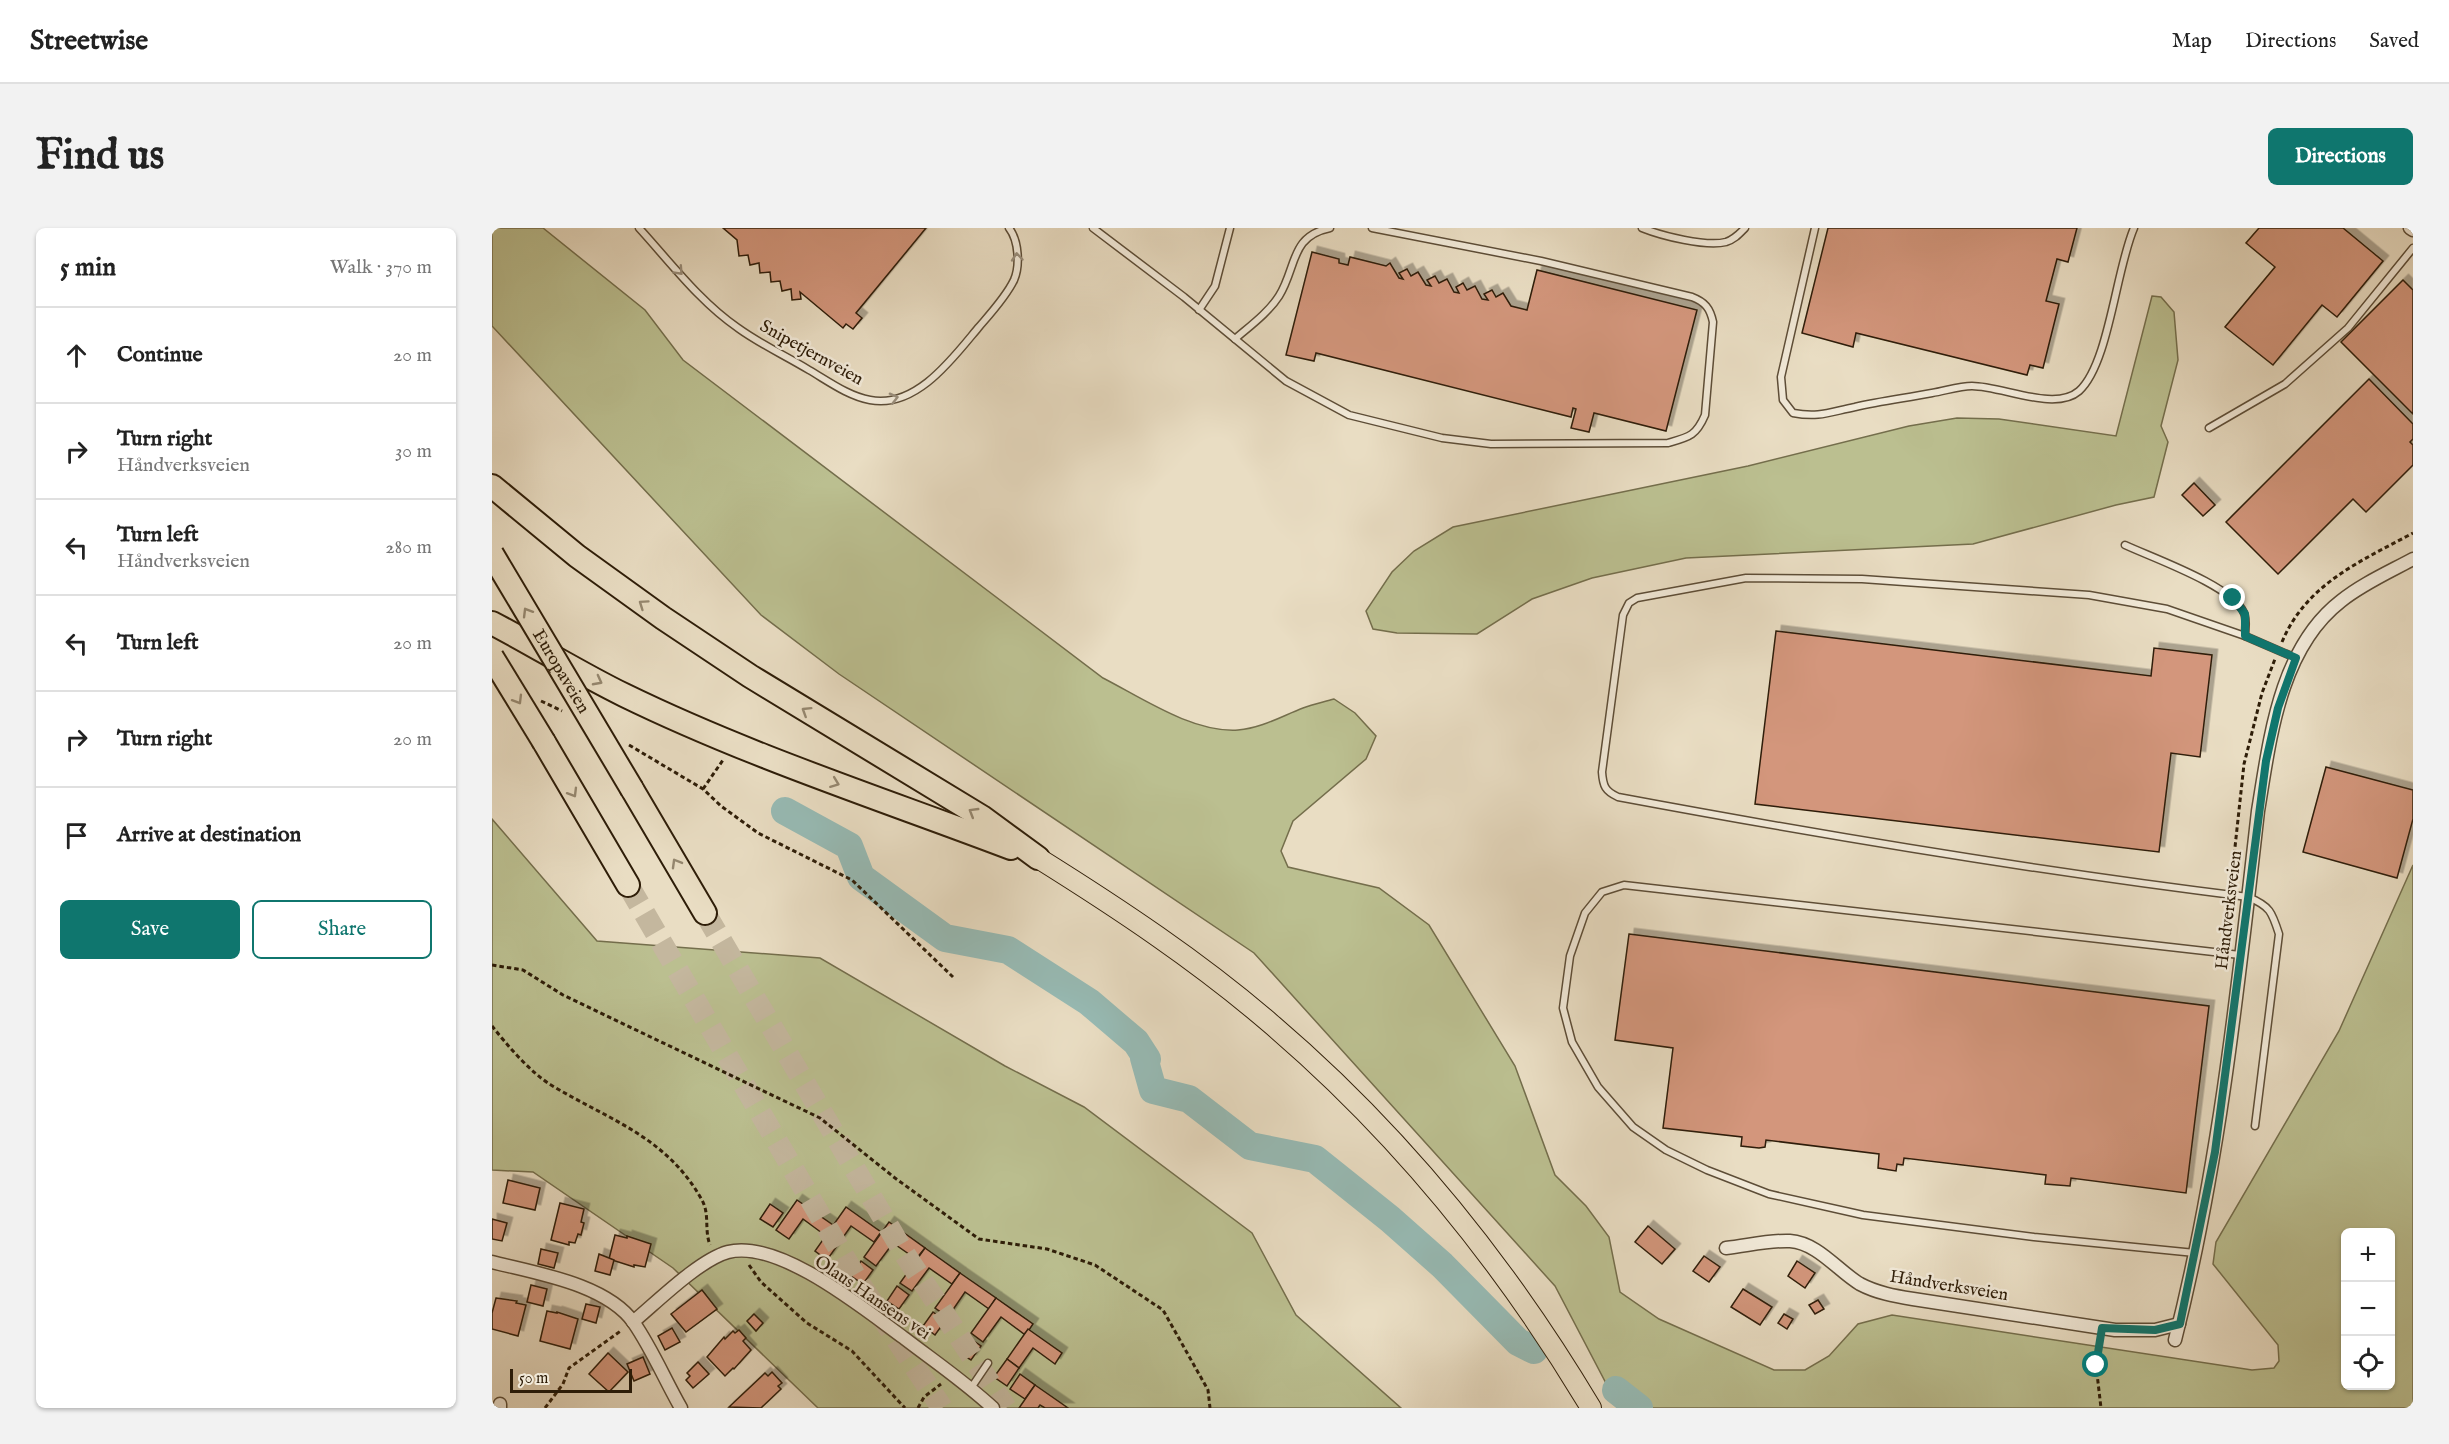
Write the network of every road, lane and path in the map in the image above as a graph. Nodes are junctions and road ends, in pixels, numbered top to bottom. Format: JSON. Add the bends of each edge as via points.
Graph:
{"nodes":[{"id":1,"x":639,"y":228,"type":"edge"},
{"id":2,"x":1009,"y":228,"type":"edge"},
{"id":3,"x":1093,"y":228,"type":"edge"},
{"id":4,"x":1230,"y":228,"type":"edge"},
{"id":5,"x":1330,"y":228,"type":"edge"},
{"id":6,"x":1372,"y":228,"type":"edge"},
{"id":7,"x":1642,"y":228,"type":"edge"},
{"id":8,"x":1745,"y":228,"type":"edge"},
{"id":9,"x":1815,"y":228,"type":"edge"},
{"id":10,"x":2134,"y":228,"type":"edge"},
{"id":11,"x":2413,"y":248,"type":"edge"},
{"id":12,"x":1200,"y":310,"type":"junction"},
{"id":13,"x":1235,"y":339,"type":"junction"},
{"id":14,"x":2209,"y":428,"type":"dead end"},
{"id":15,"x":492,"y":486,"type":"edge"},
{"id":16,"x":2125,"y":545,"type":"dead end"},
{"id":17,"x":492,"y":554,"type":"edge"},
{"id":18,"x":2413,"y":560,"type":"edge"},
{"id":19,"x":492,"y":622,"type":"edge"},
{"id":20,"x":2245,"y":636,"type":"junction"},
{"id":21,"x":492,"y":657,"type":"edge"},
{"id":22,"x":2296,"y":658,"type":"junction"},
{"id":23,"x":540,"y":700,"type":"dead end"},
{"id":24,"x":570,"y":715,"type":"dead end"},
{"id":25,"x":621,"y":741,"type":"dead end"},
{"id":26,"x":732,"y":742,"type":"junction"},
{"id":27,"x":703,"y":789,"type":"junction"},
{"id":28,"x":1038,"y":858,"type":"junction"},
{"id":29,"x":628,"y":885,"type":"tunnel mouth"},
{"id":30,"x":2248,"y":897,"type":"junction"},
{"id":31,"x":705,"y":913,"type":"tunnel mouth"},
{"id":32,"x":2240,"y":955,"type":"junction"},
{"id":33,"x":492,"y":965,"type":"edge"},
{"id":34,"x":953,"y":977,"type":"dead end"},
{"id":35,"x":492,"y":1026,"type":"edge"},
{"id":36,"x":2255,"y":1126,"type":"dead end"},
{"id":37,"x":1726,"y":1248,"type":"dead end"},
{"id":38,"x":741,"y":1250,"type":"junction"},
{"id":39,"x":2196,"y":1253,"type":"junction"},
{"id":40,"x":717,"y":1257,"type":"junction"},
{"id":41,"x":494,"y":1262,"type":"edge"},
{"id":42,"x":492,"y":1276,"type":"edge"},
{"id":43,"x":633,"y":1322,"type":"junction"},
{"id":44,"x":2180,"y":1324,"type":"junction"},
{"id":45,"x":2102,"y":1328,"type":"junction"},
{"id":46,"x":2175,"y":1340,"type":"dead end"},
{"id":47,"x":988,"y":1363,"type":"dead end"},
{"id":48,"x":950,"y":1372,"type":"junction"},
{"id":49,"x":971,"y":1388,"type":"junction"},
{"id":50,"x":545,"y":1408,"type":"edge"},
{"id":51,"x":681,"y":1408,"type":"edge"},
{"id":52,"x":905,"y":1408,"type":"edge"},
{"id":53,"x":918,"y":1408,"type":"edge"},
{"id":54,"x":993,"y":1408,"type":"edge"},
{"id":55,"x":1210,"y":1408,"type":"edge"},
{"id":56,"x":1591,"y":1408,"type":"edge"},
{"id":57,"x":2101,"y":1408,"type":"edge"}],
"edges":[{"from":1,"to":2,"type":"lane","name":"Snipetjernveien","one_way":true,"via":[[705,300],[738,328],[848,393],[871,400],[910,394],[925,384],[942,370],[992,311],[1018,268]]},
{"from":3,"to":12,"type":"lane"},
{"from":4,"to":12,"type":"lane","via":[[1215,286]]},
{"from":5,"to":13,"type":"lane","via":[[1303,241],[1280,294]]},
{"from":6,"to":13,"type":"lane","via":[[1541,261],[1702,301],[1713,322],[1705,415],[1699,429],[1688,438],[1668,443],[1491,444],[1442,438],[1349,416],[1286,381]]},
{"from":7,"to":8,"type":"lane","via":[[1703,242],[1725,242]]},
{"from":9,"to":10,"type":"lane","via":[[1781,377],[1783,400],[1793,413],[1813,417],[1972,386],[2049,399],[2069,398],[2085,385],[2095,366]]},
{"from":11,"to":14,"type":"lane","via":[[2349,328],[2285,384]]},
{"from":12,"to":13,"type":"lane"},
{"from":28,"to":15,"type":"highway","one_way":true,"via":[[982,817],[663,618]]},
{"from":16,"to":20,"type":"lane","via":[[2233,598],[2245,614]]},
{"from":31,"to":17,"type":"highway","name":"Europaveien","one_way":true,"bridge":true},
{"from":18,"to":22,"type":"street","name":"Håndverksveien","via":[[2340,601],[2319,622]]},
{"from":19,"to":26,"type":"highway","one_way":true,"via":[[624,695]]},
{"from":20,"to":22,"type":"lane"},
{"from":20,"to":30,"type":"lane","via":[[2167,609],[2089,595],[1862,579],[1746,578],[1637,598],[1623,615],[1602,772],[1603,785],[1618,797],[2095,877]]},
{"from":21,"to":29,"type":"highway","one_way":true,"bridge":true},
{"from":22,"to":30,"type":"street","name":"Håndverksveien","via":[[2272,730]]},
{"from":23,"to":24,"type":"path"},
{"from":25,"to":27,"type":"path"},
{"from":26,"to":27,"type":"path"},
{"from":26,"to":28,"type":"highway","one_way":true},
{"from":27,"to":34,"type":"path","via":[[758,833],[852,880]]},
{"from":28,"to":56,"type":"main road","via":[[1118,908],[1230,990],[1347,1094],[1416,1166],[1484,1249]]},
{"from":30,"to":32,"type":"street","name":"Håndverksveien"},
{"from":30,"to":36,"type":"lane","via":[[2265,904],[2279,934]]},
{"from":32,"to":39,"type":"street","name":"Håndverksveien","via":[[2215,1152]]},
{"from":32,"to":39,"type":"lane","via":[[1624,885],[1602,892],[1584,913],[1570,956],[1563,1008],[1572,1042],[1598,1087],[1633,1127],[1666,1150],[1707,1170],[1769,1194],[1863,1215]]},
{"from":33,"to":55,"type":"path","via":[[523,970],[563,995],[820,1118],[979,1239],[1047,1249],[1095,1265],[1163,1310],[1208,1390]]},
{"from":35,"to":40,"type":"path","via":[[548,1083],[625,1123],[668,1155],[703,1202],[708,1215],[706,1231]]},
{"from":37,"to":45,"type":"street","name":"Håndverksveien","via":[[1791,1241],[1812,1248],[1858,1283],[1888,1295]]},
{"from":38,"to":40,"type":"street","name":"Olaus Hansens vei"},
{"from":38,"to":48,"type":"street","name":"Olaus Hansens vei","via":[[787,1262],[821,1280]]},
{"from":38,"to":52,"type":"path","via":[[761,1282],[807,1323],[852,1351]]},
{"from":39,"to":44,"type":"street","name":"Håndverksveien"},
{"from":40,"to":43,"type":"street","name":"Olaus Hansens vei"},
{"from":41,"to":42,"type":"street"},
{"from":41,"to":43,"type":"street","via":[[596,1293],[618,1306]]},
{"from":43,"to":50,"type":"path","via":[[568,1368],[563,1384]]},
{"from":43,"to":51,"type":"street"},
{"from":44,"to":45,"type":"street","name":"Håndverksveien","via":[[2145,1330]]},
{"from":44,"to":46,"type":"street","name":"Håndverksveien"},
{"from":45,"to":57,"type":"path","via":[[2096,1365]]},
{"from":47,"to":49,"type":"lane"},
{"from":48,"to":49,"type":"street","name":"Olaus Hansens vei"},
{"from":48,"to":53,"type":"path"},
{"from":49,"to":54,"type":"street","name":"Olaus Hansens vei"}]}
